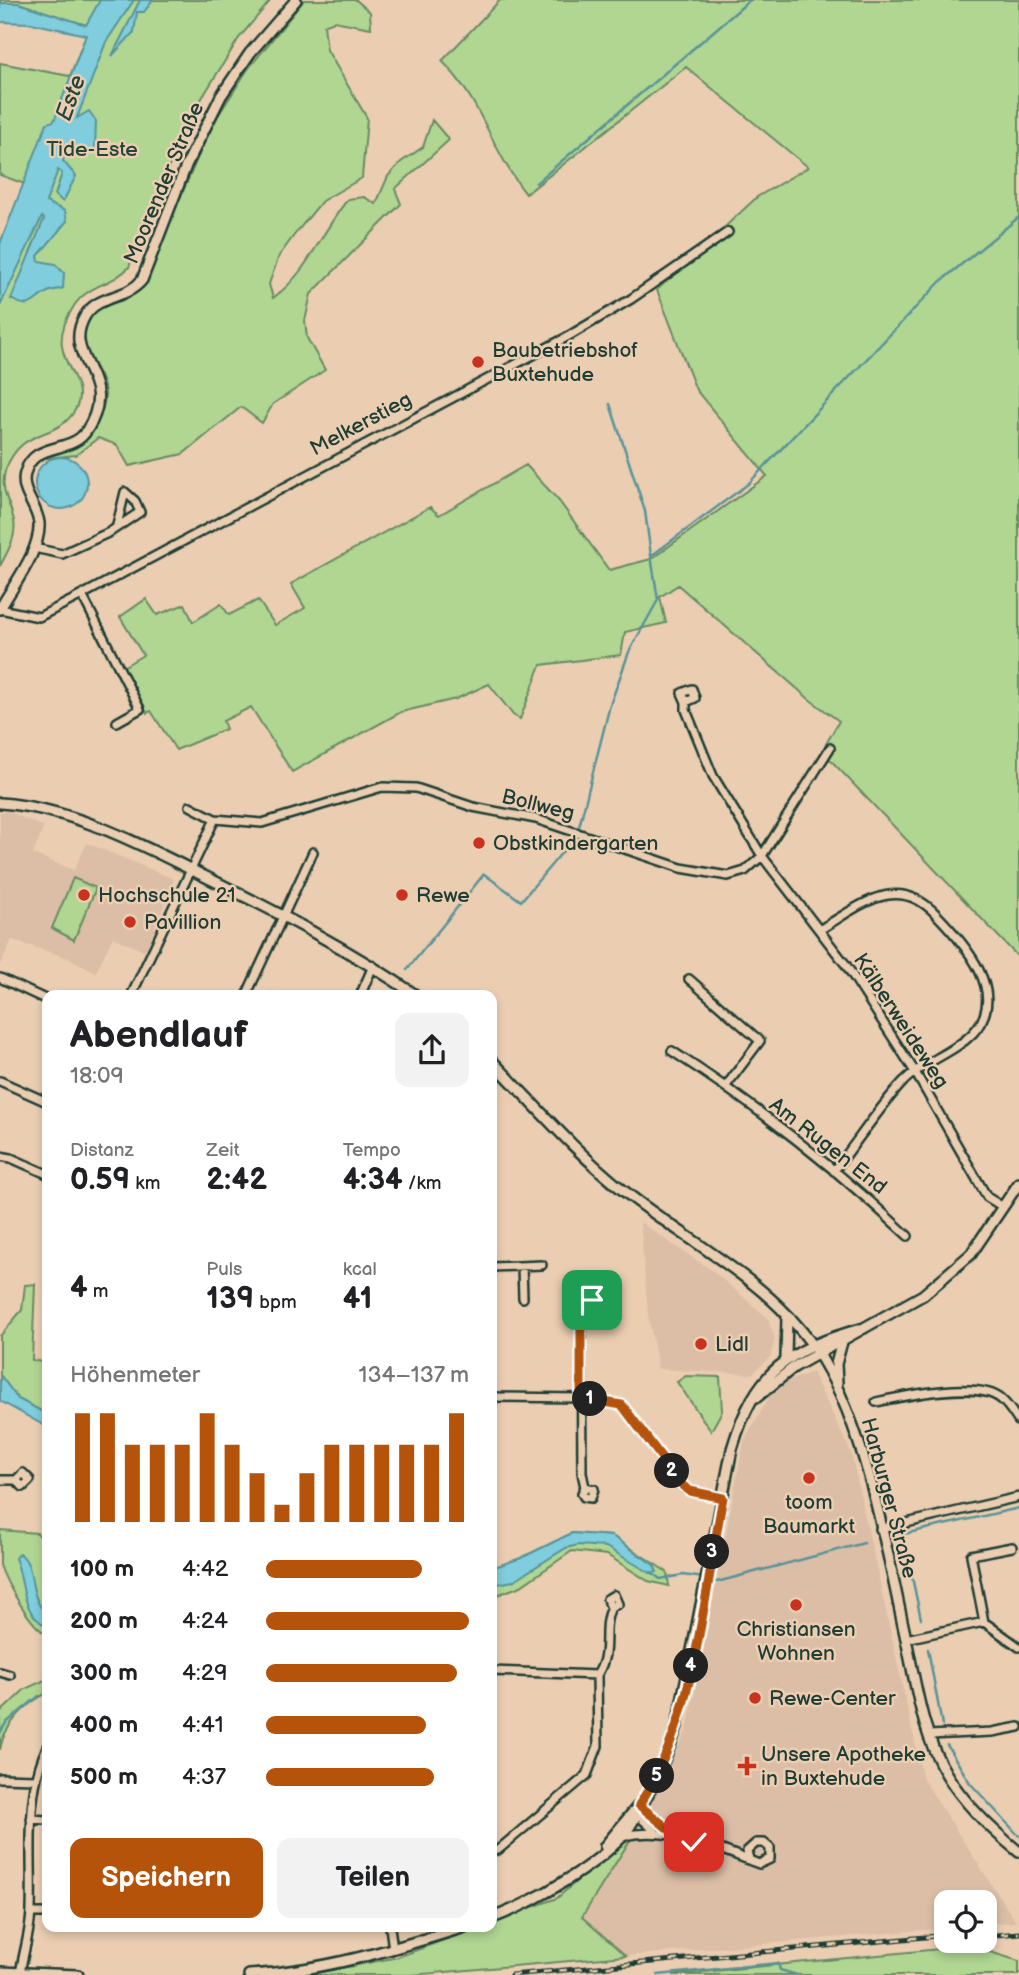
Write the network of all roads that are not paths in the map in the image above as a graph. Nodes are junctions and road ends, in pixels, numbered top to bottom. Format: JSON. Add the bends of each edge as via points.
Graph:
{"nodes":[{"id":1,"x":296,"y":0,"type":"edge"},
{"id":2,"x":728,"y":232,"type":"dead end"},
{"id":3,"x":117,"y":525,"type":"dead end"},
{"id":4,"x":34,"y":548,"type":"junction"},
{"id":5,"x":82,"y":595,"type":"junction"},
{"id":6,"x":0,"y":609,"type":"edge"},
{"id":7,"x":686,"y":702,"type":"dead end"},
{"id":8,"x":117,"y":722,"type":"dead end"},
{"id":9,"x":830,"y":748,"type":"dead end"},
{"id":10,"x":0,"y":803,"type":"edge"},
{"id":11,"x":190,"y":806,"type":"dead end"},
{"id":12,"x":215,"y":819,"type":"junction"},
{"id":13,"x":313,"y":852,"type":"dead end"},
{"id":14,"x":762,"y":856,"type":"junction"},
{"id":15,"x":191,"y":870,"type":"junction"},
{"id":16,"x":282,"y":915,"type":"junction"},
{"id":17,"x":819,"y":930,"type":"junction"},
{"id":18,"x":373,"y":966,"type":"junction"},
{"id":19,"x":0,"y":978,"type":"edge"},
{"id":20,"x":689,"y":979,"type":"dead end"},
{"id":21,"x":134,"y":990,"type":"edge"},
{"id":22,"x":249,"y":990,"type":"edge"},
{"id":23,"x":363,"y":990,"type":"edge"},
{"id":24,"x":408,"y":990,"type":"edge"},
{"id":25,"x":42,"y":998,"type":"edge"},
{"id":26,"x":672,"y":1051,"type":"dead end"},
{"id":27,"x":497,"y":1066,"type":"edge"},
{"id":28,"x":915,"y":1072,"type":"junction"},
{"id":29,"x":0,"y":1081,"type":"edge"},
{"id":30,"x":726,"y":1086,"type":"junction"},
{"id":31,"x":42,"y":1100,"type":"edge"},
{"id":32,"x":0,"y":1156,"type":"edge"},
{"id":33,"x":834,"y":1171,"type":"junction"},
{"id":34,"x":42,"y":1172,"type":"edge"},
{"id":35,"x":1019,"y":1183,"type":"edge"},
{"id":36,"x":1003,"y":1207,"type":"junction"},
{"id":37,"x":908,"y":1236,"type":"dead end"},
{"id":38,"x":542,"y":1265,"type":"dead end"},
{"id":39,"x":522,"y":1266,"type":"junction"},
{"id":40,"x":497,"y":1267,"type":"edge"},
{"id":41,"x":523,"y":1298,"type":"dead end"},
{"id":42,"x":585,"y":1311,"type":"dead end"},
{"id":43,"x":786,"y":1315,"type":"junction"},
{"id":44,"x":864,"y":1328,"type":"junction"},
{"id":45,"x":842,"y":1342,"type":"junction"},
{"id":46,"x":811,"y":1345,"type":"junction"},
{"id":47,"x":819,"y":1354,"type":"junction"},
{"id":48,"x":786,"y":1358,"type":"junction"},
{"id":49,"x":838,"y":1388,"type":"junction"},
{"id":50,"x":497,"y":1397,"type":"edge"},
{"id":51,"x":581,"y":1398,"type":"junction"},
{"id":52,"x":876,"y":1402,"type":"dead end"},
{"id":53,"x":748,"y":1406,"type":"junction"},
{"id":54,"x":1019,"y":1422,"type":"edge"},
{"id":55,"x":0,"y":1480,"type":"edge"},
{"id":56,"x":16,"y":1480,"type":"dead end"},
{"id":57,"x":585,"y":1487,"type":"dead end"},
{"id":58,"x":1019,"y":1497,"type":"edge"},
{"id":59,"x":723,"y":1498,"type":"junction"},
{"id":60,"x":880,"y":1530,"type":"junction"},
{"id":61,"x":1012,"y":1547,"type":"dead end"},
{"id":62,"x":611,"y":1607,"type":"dead end"},
{"id":63,"x":984,"y":1622,"type":"junction"},
{"id":64,"x":906,"y":1639,"type":"junction"},
{"id":65,"x":1019,"y":1647,"type":"edge"},
{"id":66,"x":497,"y":1671,"type":"edge"},
{"id":67,"x":0,"y":1672,"type":"edge"},
{"id":68,"x":10,"y":1675,"type":"dead end"},
{"id":69,"x":597,"y":1675,"type":"junction"},
{"id":70,"x":1019,"y":1727,"type":"edge"},
{"id":71,"x":929,"y":1735,"type":"junction"},
{"id":72,"x":42,"y":1762,"type":"edge"},
{"id":73,"x":0,"y":1778,"type":"edge"},
{"id":74,"x":36,"y":1780,"type":"junction"},
{"id":75,"x":639,"y":1805,"type":"junction"},
{"id":76,"x":31,"y":1819,"type":"junction"},
{"id":77,"x":42,"y":1820,"type":"edge"},
{"id":78,"x":656,"y":1831,"type":"junction"},
{"id":79,"x":676,"y":1835,"type":"junction"},
{"id":80,"x":623,"y":1836,"type":"junction"},
{"id":81,"x":497,"y":1850,"type":"edge"},
{"id":82,"x":1019,"y":1852,"type":"edge"},
{"id":83,"x":748,"y":1855,"type":"dead end"},
{"id":84,"x":598,"y":1856,"type":"junction"},
{"id":85,"x":31,"y":1913,"type":"junction"},
{"id":86,"x":42,"y":1913,"type":"edge"},
{"id":87,"x":497,"y":1916,"type":"edge"},
{"id":88,"x":391,"y":1932,"type":"edge"},
{"id":89,"x":449,"y":1932,"type":"edge"},
{"id":90,"x":393,"y":1949,"type":"junction"},
{"id":91,"x":0,"y":1972,"type":"edge"},
{"id":92,"x":20,"y":1974,"type":"edge"},
{"id":93,"x":78,"y":1975,"type":"edge"},
{"id":94,"x":249,"y":1975,"type":"edge"}],
"edges":[{"from":1,"to":4,"type":"street","name":"Moorender Straße","via":[[250,53],[221,96],[186,166],[142,280],[130,293],[94,305],[83,321],[79,346],[95,375],[98,397],[87,430],[78,440],[42,451],[27,467],[24,482],[39,522]]},
{"from":2,"to":5,"type":"street","name":"Melkerstieg","via":[[567,337]]},
{"from":3,"to":4,"type":"street","via":[[62,554]]},
{"from":4,"to":6,"type":"street","name":"Moorender Straße"},
{"from":5,"to":6,"type":"street","name":"Melkerstieg","via":[[39,617]]},
{"from":5,"to":8,"type":"street","via":[[140,709]]},
{"from":7,"to":14,"type":"street","name":"Kälberweideweg","via":[[713,776]]},
{"from":9,"to":14,"type":"street","name":"Bollweg"},
{"from":10,"to":15,"type":"street","via":[[96,826]]},
{"from":11,"to":12,"type":"street","name":"Bollweg"},
{"from":12,"to":14,"type":"street","name":"Bollweg","via":[[262,823],[382,787],[416,788],[473,807],[536,819],[704,873],[728,876],[745,871]]},
{"from":12,"to":15,"type":"street"},
{"from":13,"to":16,"type":"street"},
{"from":14,"to":17,"type":"street","name":"Kälberweideweg"},
{"from":15,"to":16,"type":"street"},
{"from":15,"to":21,"type":"street"},
{"from":16,"to":18,"type":"street"},
{"from":16,"to":22,"type":"street"},
{"from":17,"to":28,"type":"street","name":"Kälberweideweg"},
{"from":17,"to":28,"type":"street","via":[[879,895],[904,893],[925,902],[966,944],[986,985],[985,1014],[973,1033]]},
{"from":18,"to":23,"type":"street"},
{"from":18,"to":24,"type":"street"},
{"from":19,"to":25,"type":"street"},
{"from":20,"to":30,"type":"street","via":[[760,1041]]},
{"from":26,"to":30,"type":"street","name":"Am Rugen End"},
{"from":27,"to":43,"type":"street","name":"Harburger Straße","via":[[624,1191],[733,1268]]},
{"from":28,"to":33,"type":"street"},
{"from":28,"to":36,"type":"street","name":"Kälberweideweg","via":[[988,1197]]},
{"from":29,"to":31,"type":"street"},
{"from":30,"to":33,"type":"street","name":"Am Rugen End"},
{"from":32,"to":34,"type":"street"},
{"from":33,"to":37,"type":"street","name":"Am Rugen End"},
{"from":35,"to":36,"type":"street"},
{"from":36,"to":44,"type":"street","via":[[971,1254],[951,1272],[923,1295]]},
{"from":38,"to":39,"type":"street"},
{"from":39,"to":40,"type":"street"},
{"from":39,"to":41,"type":"street"},
{"from":42,"to":51,"type":"street","via":[[581,1318]]},
{"from":43,"to":46,"type":"street","name":"Harburger Straße"},
{"from":43,"to":48,"type":"street"},
{"from":44,"to":45,"type":"street"},
{"from":44,"to":46,"type":"street"},
{"from":45,"to":47,"type":"street"},
{"from":45,"to":49,"type":"street","via":[[836,1364]]},
{"from":46,"to":47,"type":"street","name":"Harburger Straße"},
{"from":46,"to":48,"type":"street"},
{"from":47,"to":49,"type":"street","name":"Harburger Straße"},
{"from":47,"to":53,"type":"street","via":[[777,1377]]},
{"from":48,"to":53,"type":"street","via":[[762,1381]]},
{"from":49,"to":60,"type":"street","name":"Harburger Straße","via":[[863,1458]]},
{"from":50,"to":51,"type":"street"},
{"from":51,"to":57,"type":"street"},
{"from":51,"to":59,"type":"street","via":[[622,1405],[683,1486]]},
{"from":52,"to":54,"type":"street","via":[[939,1390],[983,1392],[1002,1399]]},
{"from":53,"to":59,"type":"street","via":[[732,1449]]},
{"from":55,"to":56,"type":"street"},
{"from":58,"to":60,"type":"street"},
{"from":59,"to":75,"type":"street","via":[[679,1718],[662,1766]]},
{"from":60,"to":64,"type":"street","name":"Harburger Straße"},
{"from":61,"to":63,"type":"street","via":[[971,1555]]},
{"from":62,"to":69,"type":"street","via":[[606,1618],[606,1661]]},
{"from":63,"to":64,"type":"street"},
{"from":63,"to":65,"type":"street"},
{"from":64,"to":71,"type":"street","name":"Harburger Straße"},
{"from":66,"to":69,"type":"street"},
{"from":67,"to":68,"type":"street"},
{"from":69,"to":81,"type":"street","via":[[598,1746],[587,1775]]},
{"from":70,"to":71,"type":"street"},
{"from":71,"to":82,"type":"street","name":"Harburger Straße","via":[[947,1776],[973,1809]]},
{"from":72,"to":74,"type":"street"},
{"from":73,"to":74,"type":"street"},
{"from":74,"to":76,"type":"street"},
{"from":75,"to":78,"type":"street","via":[[643,1820]]},
{"from":75,"to":79,"type":"street"},
{"from":75,"to":80,"type":"street"},
{"from":75,"to":84,"type":"street"},
{"from":76,"to":77,"type":"street"},
{"from":76,"to":85,"type":"street"},
{"from":78,"to":79,"type":"street"},
{"from":78,"to":80,"type":"street"},
{"from":79,"to":83,"type":"street","via":[[733,1855]]},
{"from":80,"to":84,"type":"street"},
{"from":84,"to":87,"type":"street","via":[[547,1893]]},
{"from":85,"to":86,"type":"street"},
{"from":85,"to":92,"type":"street"},
{"from":88,"to":90,"type":"street"},
{"from":89,"to":90,"type":"street"},
{"from":90,"to":94,"type":"street","via":[[323,1966]]},
{"from":91,"to":92,"type":"street"},
{"from":92,"to":93,"type":"street"}]}
